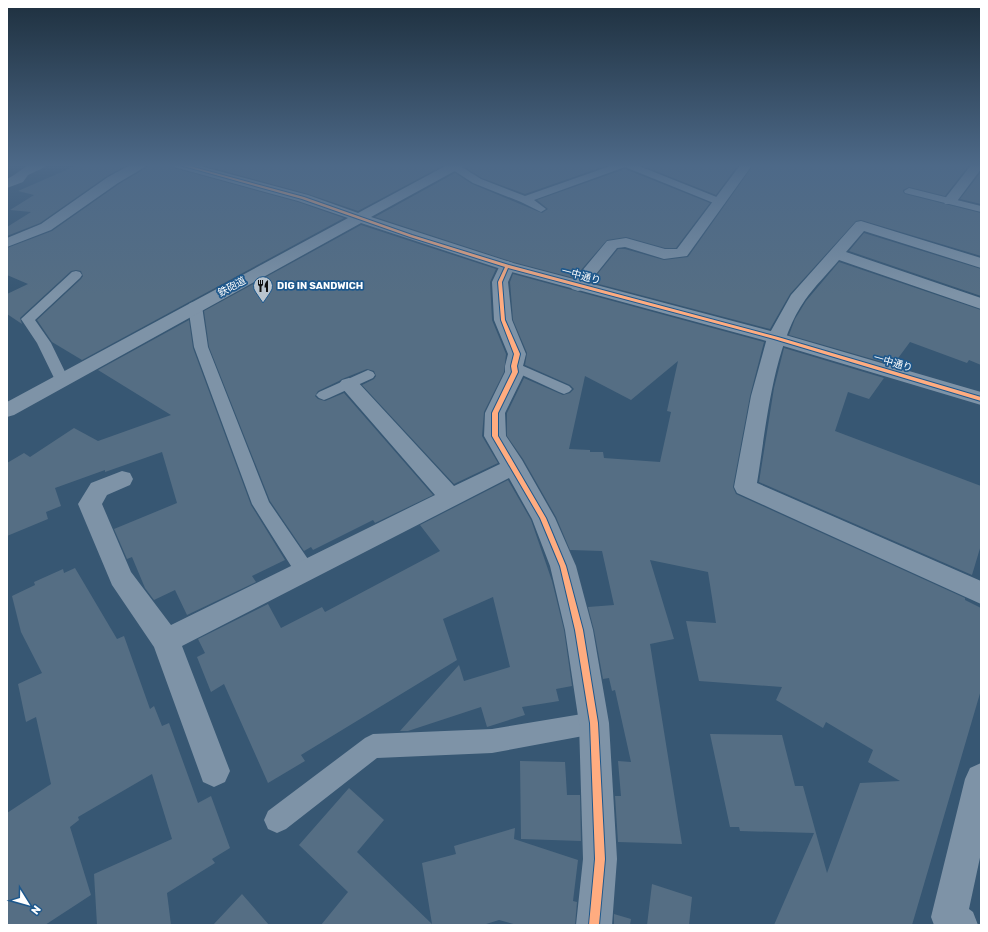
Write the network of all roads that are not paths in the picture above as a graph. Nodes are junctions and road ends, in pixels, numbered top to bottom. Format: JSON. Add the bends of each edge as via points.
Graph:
{"nodes":[{"id":1,"x":74,"y":207,"type":"edge"},
{"id":2,"x":330,"y":207,"type":"edge"},
{"id":3,"x":379,"y":207,"type":"edge"},
{"id":4,"x":539,"y":207,"type":"edge"},
{"id":5,"x":716,"y":207,"type":"edge"},
{"id":6,"x":542,"y":209,"type":"dead end"},
{"id":7,"x":360,"y":218,"type":"junction"},
{"id":8,"x":7,"y":243,"type":"edge"},
{"id":9,"x":836,"y":254,"type":"junction"},
{"id":10,"x":981,"y":263,"type":"edge"},
{"id":11,"x":507,"y":266,"type":"junction"},
{"id":12,"x":76,"y":275,"type":"dead end"},
{"id":13,"x":578,"y":286,"type":"junction"},
{"id":14,"x":981,"y":304,"type":"edge"},
{"id":15,"x":195,"y":306,"type":"junction"},
{"id":16,"x":776,"y":338,"type":"junction"},
{"id":17,"x":514,"y":366,"type":"junction"},
{"id":18,"x":368,"y":376,"type":"dead end"},
{"id":19,"x":62,"y":380,"type":"junction"},
{"id":20,"x":349,"y":384,"type":"junction"},
{"id":21,"x":564,"y":389,"type":"dead end"},
{"id":22,"x":324,"y":395,"type":"dead end"},
{"id":23,"x":981,"y":399,"type":"edge"},
{"id":24,"x":7,"y":410,"type":"edge"},
{"id":25,"x":514,"y":466,"type":"junction"},
{"id":26,"x":122,"y":479,"type":"dead end"},
{"id":27,"x":451,"y":498,"type":"junction"},
{"id":28,"x":305,"y":571,"type":"junction"},
{"id":29,"x":981,"y":593,"type":"edge"},
{"id":30,"x":166,"y":641,"type":"junction"},
{"id":31,"x":594,"y":723,"type":"junction"},
{"id":32,"x":214,"y":771,"type":"dead end"},
{"id":33,"x":981,"y":779,"type":"edge"},
{"id":34,"x":277,"y":820,"type":"dead end"},
{"id":35,"x":594,"y":925,"type":"edge"},
{"id":36,"x":960,"y":925,"type":"edge"}],
"edges":[{"from":1,"to":8,"type":"street","via":[[46,227]]},
{"from":2,"to":7,"type":"street","name":"一中通り"},
{"from":3,"to":7,"type":"street","name":"鉄砲道"},
{"from":4,"to":6,"type":"lane"},
{"from":5,"to":13,"type":"street","via":[[682,253],[664,254],[626,242],[612,244]]},
{"from":7,"to":11,"type":"street","name":"一中通り"},
{"from":7,"to":15,"type":"street","name":"鉄砲道"},
{"from":9,"to":10,"type":"street","via":[[861,224]]},
{"from":9,"to":14,"type":"street"},
{"from":9,"to":16,"type":"street","via":[[797,299]]},
{"from":11,"to":13,"type":"street","name":"一中通り"},
{"from":11,"to":17,"type":"street","via":[[500,282],[504,320],[517,354]]},
{"from":12,"to":19,"type":"lane","via":[[28,319],[44,343]]},
{"from":13,"to":16,"type":"street","name":"一中通り"},
{"from":15,"to":19,"type":"street","name":"鉄砲道"},
{"from":15,"to":28,"type":"lane","via":[[201,347],[260,504]]},
{"from":16,"to":23,"type":"street","name":"一中通り"},
{"from":16,"to":29,"type":"street","via":[[761,396],[745,487]]},
{"from":17,"to":21,"type":"lane"},
{"from":17,"to":25,"type":"street","via":[[515,372],[495,413],[495,436]]},
{"from":18,"to":20,"type":"lane"},
{"from":19,"to":24,"type":"street","name":"鉄砲道"},
{"from":20,"to":22,"type":"lane"},
{"from":20,"to":27,"type":"street"},
{"from":25,"to":27,"type":"street"},
{"from":25,"to":31,"type":"street","via":[[543,518],[563,566],[579,630]]},
{"from":26,"to":30,"type":"street","via":[[99,489],[90,504],[121,578]]},
{"from":27,"to":28,"type":"street"},
{"from":28,"to":30,"type":"street"},
{"from":30,"to":32,"type":"street"},
{"from":31,"to":34,"type":"lane","via":[[492,741],[374,746]]},
{"from":31,"to":35,"type":"street","via":[[600,859]]},
{"from":33,"to":36,"type":"street","via":[[949,918]]}]}
